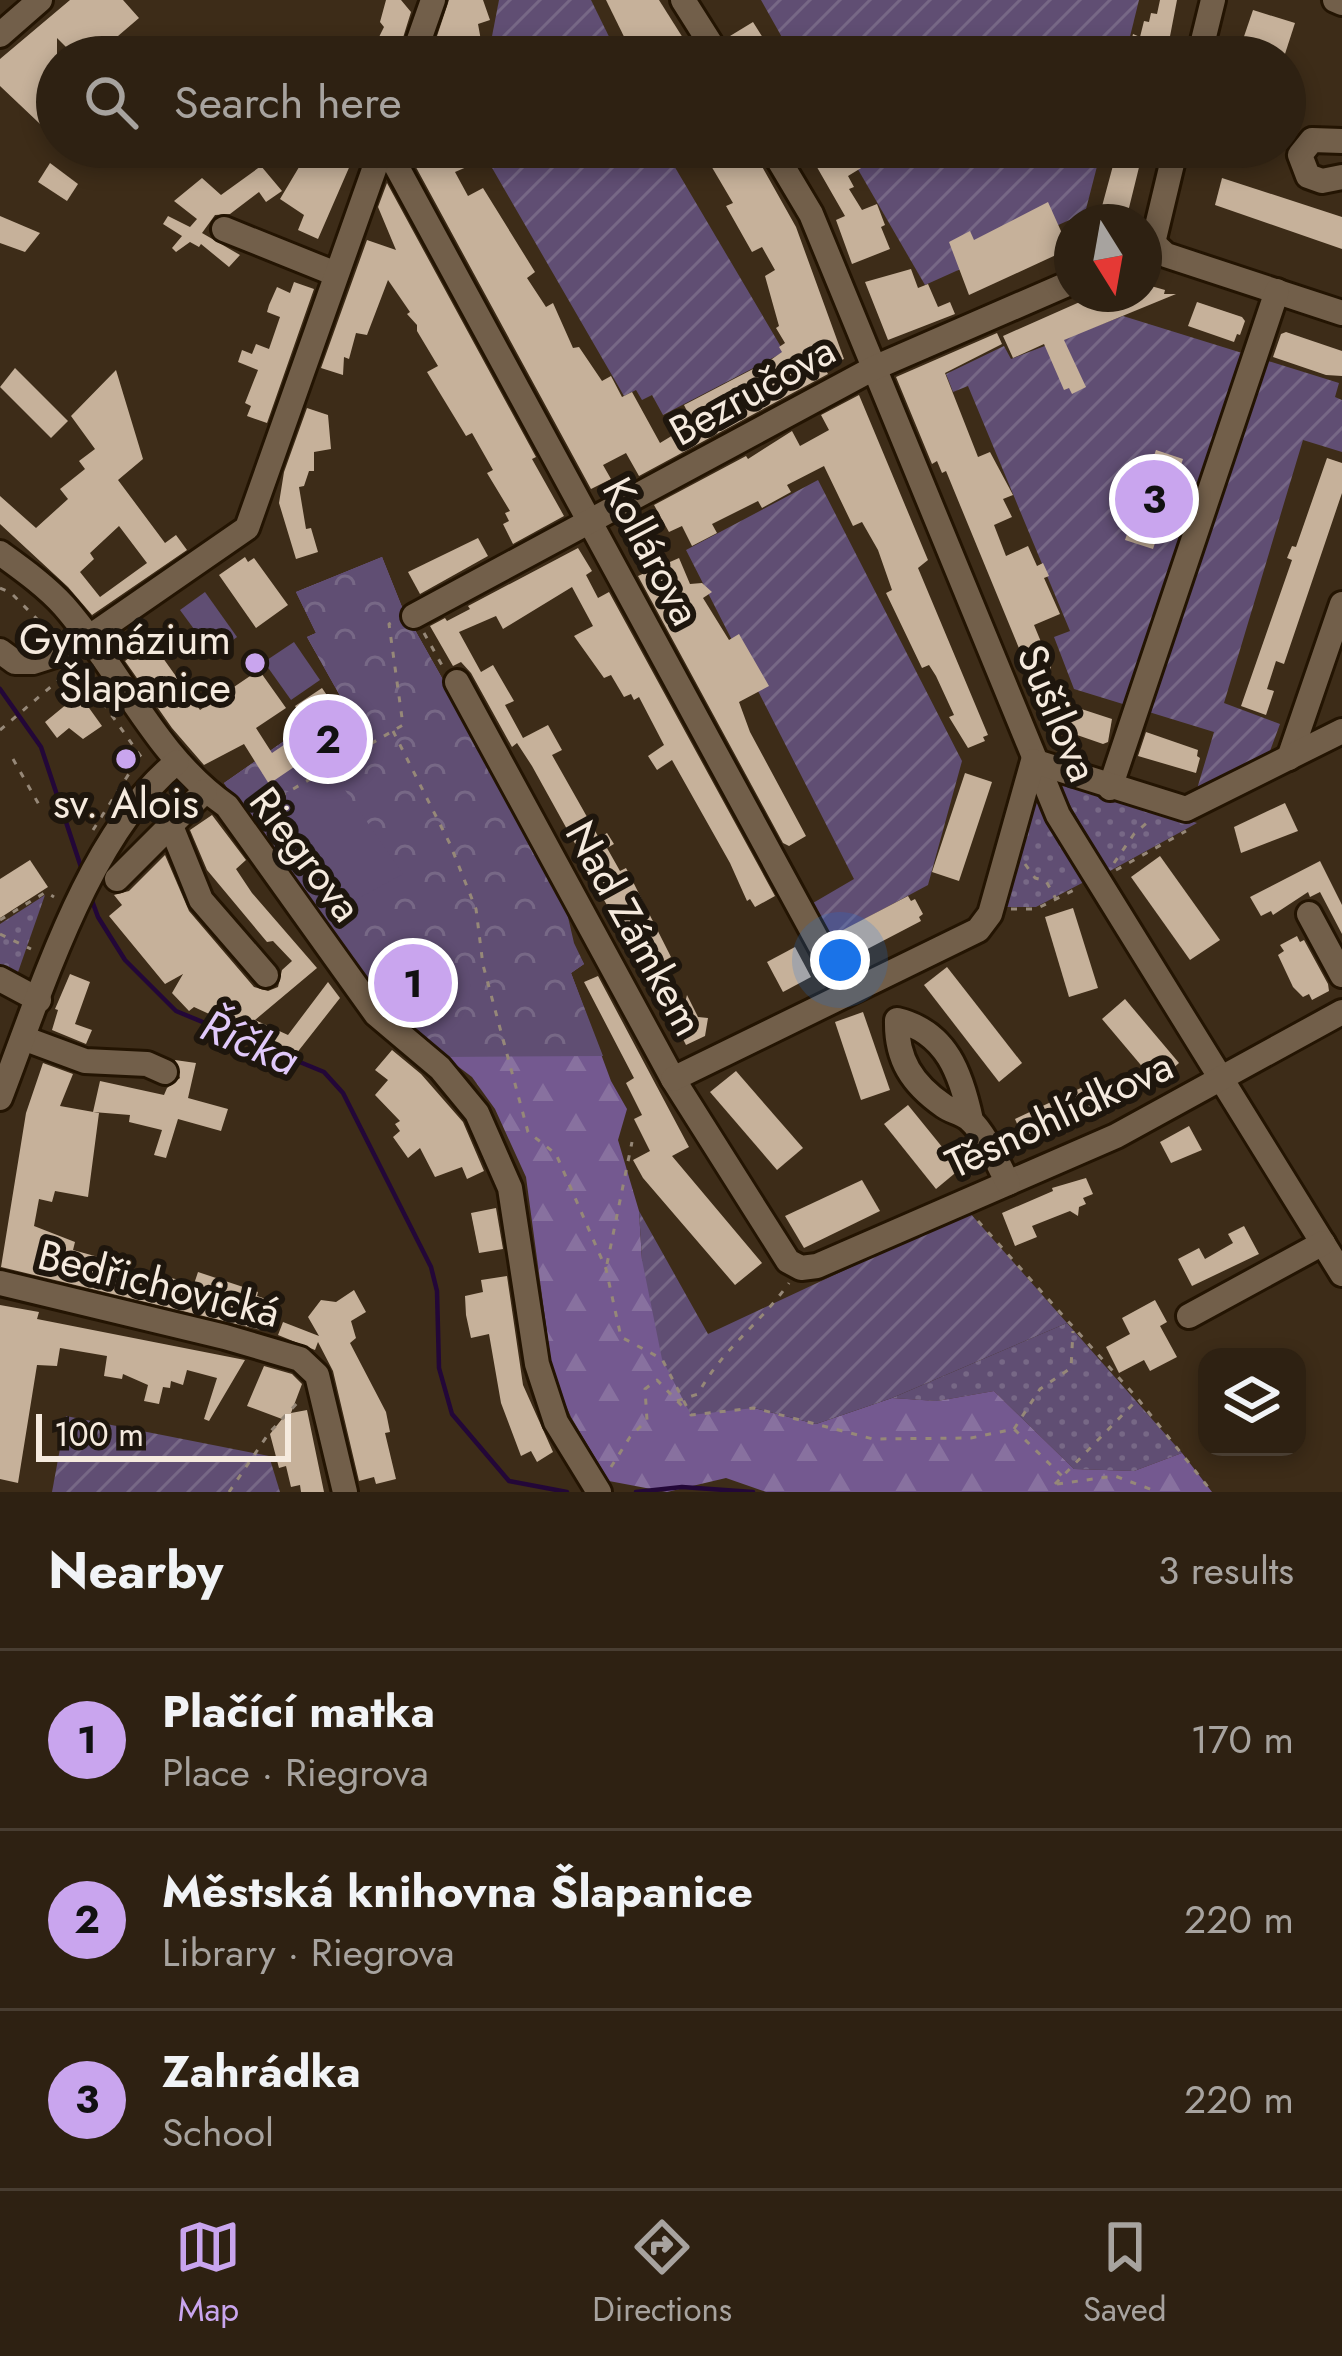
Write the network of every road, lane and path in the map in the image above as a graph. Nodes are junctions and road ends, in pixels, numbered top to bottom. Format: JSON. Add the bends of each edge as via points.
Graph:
{"nodes":[{"id":1,"x":40,"y":0,"type":"edge"},
{"id":2,"x":433,"y":0,"type":"edge"},
{"id":3,"x":683,"y":0,"type":"edge"},
{"id":4,"x":1214,"y":0,"type":"edge"},
{"id":5,"x":0,"y":35,"type":"edge"},
{"id":6,"x":420,"y":36,"type":"edge"},
{"id":7,"x":705,"y":36,"type":"edge"},
{"id":8,"x":1205,"y":36,"type":"edge"},
{"id":9,"x":1342,"y":141,"type":"edge"},
{"id":10,"x":1306,"y":148,"type":"edge"},
{"id":11,"x":376,"y":168,"type":"edge"},
{"id":12,"x":396,"y":168,"type":"edge"},
{"id":13,"x":784,"y":168,"type":"edge"},
{"id":14,"x":1171,"y":168,"type":"edge"},
{"id":15,"x":1305,"y":168,"type":"edge"},
{"id":16,"x":1342,"y":177,"type":"edge"},
{"id":17,"x":1161,"y":204,"type":"edge"},
{"id":18,"x":224,"y":229,"type":"dead end"},
{"id":19,"x":1162,"y":254,"type":"edge"},
{"id":20,"x":336,"y":274,"type":"junction"},
{"id":21,"x":1054,"y":290,"type":"edge"},
{"id":22,"x":1276,"y":291,"type":"junction"},
{"id":23,"x":1342,"y":314,"type":"edge"},
{"id":24,"x":874,"y":368,"type":"junction"},
{"id":25,"x":592,"y":521,"type":"junction"},
{"id":26,"x":7,"y":562,"type":"edge"},
{"id":27,"x":0,"y":588,"type":"edge"},
{"id":28,"x":1342,"y":604,"type":"edge"},
{"id":29,"x":410,"y":615,"type":"junction"},
{"id":30,"x":0,"y":651,"type":"edge"},
{"id":31,"x":82,"y":651,"type":"junction"},
{"id":32,"x":457,"y":682,"type":"joint"},
{"id":33,"x":0,"y":730,"type":"edge"},
{"id":34,"x":393,"y":731,"type":"junction"},
{"id":35,"x":1342,"y":731,"type":"edge"},
{"id":36,"x":1289,"y":758,"type":"junction"},
{"id":37,"x":14,"y":759,"type":"dead end"},
{"id":38,"x":1034,"y":760,"type":"junction"},
{"id":39,"x":177,"y":762,"type":"junction"},
{"id":40,"x":156,"y":778,"type":"junction"},
{"id":41,"x":1110,"y":788,"type":"junction"},
{"id":42,"x":205,"y":790,"type":"junction"},
{"id":43,"x":1159,"y":803,"type":"junction"},
{"id":44,"x":227,"y":806,"type":"junction"},
{"id":45,"x":42,"y":810,"type":"dead end"},
{"id":46,"x":1200,"y":824,"type":"dead end"},
{"id":47,"x":171,"y":826,"type":"junction"},
{"id":48,"x":1006,"y":859,"type":"junction"},
{"id":49,"x":107,"y":871,"type":"junction"},
{"id":50,"x":1105,"y":875,"type":"junction"},
{"id":51,"x":67,"y":896,"type":"junction"},
{"id":52,"x":1056,"y":899,"type":"junction"},
{"id":53,"x":992,"y":909,"type":"junction"},
{"id":54,"x":1309,"y":914,"type":"dead end"},
{"id":55,"x":0,"y":920,"type":"edge"},
{"id":56,"x":0,"y":934,"type":"edge"},
{"id":57,"x":31,"y":949,"type":"dead end"},
{"id":58,"x":266,"y":975,"type":"dead end"},
{"id":59,"x":1342,"y":975,"type":"edge"},
{"id":60,"x":0,"y":979,"type":"edge"},
{"id":61,"x":877,"y":980,"type":"junction"},
{"id":62,"x":846,"y":993,"type":"junction"},
{"id":63,"x":39,"y":1000,"type":"junction"},
{"id":64,"x":1342,"y":1012,"type":"edge"},
{"id":65,"x":897,"y":1020,"type":"junction"},
{"id":66,"x":23,"y":1038,"type":"junction"},
{"id":67,"x":165,"y":1072,"type":"dead end"},
{"id":68,"x":673,"y":1079,"type":"junction"},
{"id":69,"x":1219,"y":1081,"type":"junction"},
{"id":70,"x":0,"y":1098,"type":"edge"},
{"id":71,"x":970,"y":1120,"type":"junction"},
{"id":72,"x":632,"y":1142,"type":"dead end"},
{"id":73,"x":1008,"y":1183,"type":"junction"},
{"id":74,"x":964,"y":1202,"type":"junction"},
{"id":75,"x":1323,"y":1243,"type":"junction"},
{"id":76,"x":801,"y":1268,"type":"junction"},
{"id":77,"x":606,"y":1269,"type":"junction"},
{"id":78,"x":1342,"y":1274,"type":"edge"},
{"id":79,"x":0,"y":1283,"type":"edge"},
{"id":80,"x":1189,"y":1316,"type":"dead end"},
{"id":81,"x":1073,"y":1329,"type":"junction"},
{"id":82,"x":317,"y":1375,"type":"junction"},
{"id":83,"x":1138,"y":1399,"type":"junction"},
{"id":84,"x":677,"y":1401,"type":"junction"},
{"id":85,"x":691,"y":1415,"type":"junction"},
{"id":86,"x":1014,"y":1429,"type":"junction"},
{"id":87,"x":1062,"y":1476,"type":"junction"},
{"id":88,"x":598,"y":1490,"type":"edge"},
{"id":89,"x":229,"y":1492,"type":"edge"},
{"id":90,"x":345,"y":1492,"type":"edge"},
{"id":91,"x":1158,"y":1492,"type":"edge"},
{"id":92,"x":1211,"y":1492,"type":"edge"}],
"edges":[{"from":1,"to":5,"type":"street"},
{"from":2,"to":6,"type":"street"},
{"from":3,"to":7,"type":"street"},
{"from":4,"to":8,"type":"street"},
{"from":9,"to":10,"type":"street","via":[[1312,140]]},
{"from":11,"to":20,"type":"street"},
{"from":12,"to":25,"type":"street","name":"Kollárova"},
{"from":13,"to":24,"type":"street","name":"Sušilova"},
{"from":14,"to":17,"type":"street"},
{"from":15,"to":16,"type":"street","via":[[1322,181]]},
{"from":18,"to":20,"type":"street"},
{"from":19,"to":22,"type":"street"},
{"from":20,"to":31,"type":"street","via":[[247,528]]},
{"from":21,"to":24,"type":"street","name":"Bezručova"},
{"from":22,"to":23,"type":"street"},
{"from":22,"to":41,"type":"street"},
{"from":24,"to":25,"type":"street","name":"Bezručova"},
{"from":24,"to":38,"type":"street","name":"Sušilova"},
{"from":25,"to":29,"type":"street","name":"Bezručova"},
{"from":25,"to":62,"type":"street","name":"Kollárova"},
{"from":26,"to":31,"type":"street","name":"Riegrova","via":[[62,604]]},
{"from":27,"to":31,"type":"path"},
{"from":28,"to":36,"type":"street"},
{"from":29,"to":32,"type":"path"},
{"from":29,"to":34,"type":"path","via":[[389,624],[403,724]]},
{"from":30,"to":31,"type":"street","via":[[33,662]]},
{"from":31,"to":33,"type":"path"},
{"from":31,"to":39,"type":"street","name":"Riegrova"},
{"from":31,"to":40,"type":"path"},
{"from":32,"to":68,"type":"street","name":"Nad Zámkem"},
{"from":34,"to":44,"type":"path","via":[[269,803]]},
{"from":34,"to":77,"type":"path","via":[[476,909],[483,965],[529,1132],[556,1154]]},
{"from":35,"to":36,"type":"street"},
{"from":36,"to":43,"type":"street","via":[[1186,809]]},
{"from":37,"to":45,"type":"path"},
{"from":38,"to":41,"type":"street"},
{"from":38,"to":48,"type":"street"},
{"from":38,"to":50,"type":"street","name":"Sušilova","via":[[1058,815]]},
{"from":39,"to":40,"type":"street"},
{"from":39,"to":42,"type":"street","name":"Riegrova"},
{"from":40,"to":49,"type":"street"},
{"from":41,"to":43,"type":"street"},
{"from":42,"to":44,"type":"street","name":"Riegrova"},
{"from":42,"to":47,"type":"street"},
{"from":43,"to":50,"type":"path"},
{"from":44,"to":88,"type":"street","name":"Riegrova","via":[[376,1014],[440,1068],[477,1113],[510,1188],[537,1364],[556,1422]]},
{"from":46,"to":50,"type":"path"},
{"from":47,"to":49,"type":"street"},
{"from":47,"to":58,"type":"street","via":[[201,900]]},
{"from":48,"to":52,"type":"path","via":[[1029,867]]},
{"from":48,"to":53,"type":"street"},
{"from":49,"to":51,"type":"street"},
{"from":50,"to":52,"type":"path"},
{"from":50,"to":69,"type":"street","name":"Sušilova"},
{"from":51,"to":55,"type":"path","via":[[46,892]]},
{"from":51,"to":63,"type":"street"},
{"from":52,"to":53,"type":"path","via":[[1036,909]]},
{"from":53,"to":61,"type":"street","via":[[978,930]]},
{"from":54,"to":59,"type":"street"},
{"from":56,"to":57,"type":"path"},
{"from":60,"to":63,"type":"street"},
{"from":61,"to":62,"type":"street"},
{"from":61,"to":65,"type":"street"},
{"from":62,"to":68,"type":"street"},
{"from":63,"to":66,"type":"street"},
{"from":64,"to":69,"type":"street","name":"Těsnohlídkova"},
{"from":65,"to":71,"type":"street","via":[[902,1062],[914,1080]]},
{"from":65,"to":71,"type":"street","via":[[918,1025],[947,1050]]},
{"from":66,"to":67,"type":"street","via":[[86,1061]]},
{"from":66,"to":70,"type":"street"},
{"from":68,"to":76,"type":"street","name":"Nad Zámkem","via":[[788,1261]]},
{"from":69,"to":73,"type":"street","name":"Těsnohlídkova"},
{"from":69,"to":75,"type":"street","name":"Sušilova"},
{"from":71,"to":73,"type":"street"},
{"from":72,"to":77,"type":"path"},
{"from":73,"to":74,"type":"street","name":"Těsnohlídkova"},
{"from":74,"to":76,"type":"street","name":"Těsnohlídkova"},
{"from":74,"to":81,"type":"path"},
{"from":75,"to":78,"type":"street","name":"Sušilova"},
{"from":75,"to":80,"type":"street"},
{"from":76,"to":84,"type":"path","via":[[763,1319],[712,1366],[698,1394]]},
{"from":77,"to":85,"type":"path","via":[[621,1337],[662,1359]]},
{"from":79,"to":82,"type":"street","name":"Bedřichovická","via":[[244,1342],[300,1359]]},
{"from":81,"to":83,"type":"path"},
{"from":81,"to":86,"type":"path","via":[[1071,1368],[1040,1389]]},
{"from":82,"to":89,"type":"path"},
{"from":82,"to":90,"type":"street","name":"Bedřichovická"},
{"from":83,"to":87,"type":"path"},
{"from":83,"to":92,"type":"path"},
{"from":84,"to":85,"type":"path"},
{"from":84,"to":88,"type":"path","via":[[657,1380],[645,1389],[647,1420]]},
{"from":85,"to":86,"type":"path","via":[[754,1408],[873,1439]]},
{"from":86,"to":87,"type":"path"},
{"from":87,"to":91,"type":"path","via":[[1055,1484],[1115,1476]]}]}
